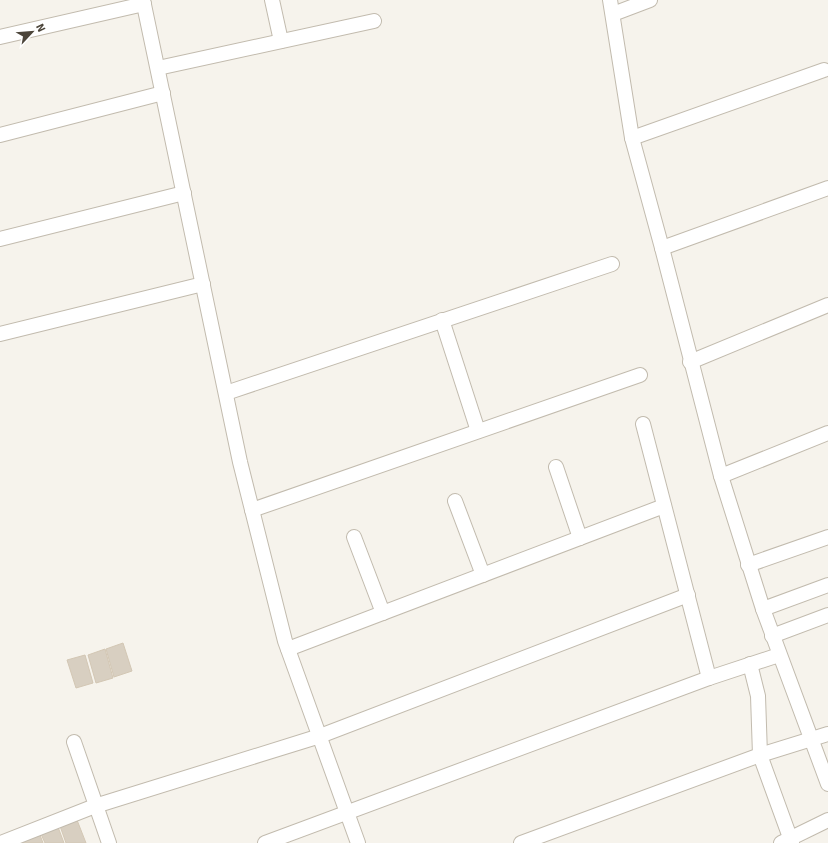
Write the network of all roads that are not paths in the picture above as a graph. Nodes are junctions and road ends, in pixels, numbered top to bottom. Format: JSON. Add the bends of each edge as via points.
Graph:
{"nodes":[{"id":1,"x":272,"y":0,"type":"edge"},
{"id":2,"x":610,"y":0,"type":"edge"},
{"id":3,"x":650,"y":0,"type":"edge"},
{"id":4,"x":144,"y":2,"type":"edge"},
{"id":5,"x":613,"y":14,"type":"junction"},
{"id":6,"x":374,"y":21,"type":"dead end"},
{"id":7,"x":0,"y":37,"type":"edge"},
{"id":8,"x":281,"y":41,"type":"junction"},
{"id":9,"x":158,"y":68,"type":"junction"},
{"id":10,"x":824,"y":70,"type":"dead end"},
{"id":11,"x":163,"y":94,"type":"junction"},
{"id":12,"x":0,"y":135,"type":"edge"},
{"id":13,"x":632,"y":138,"type":"junction"},
{"id":14,"x":828,"y":188,"type":"edge"},
{"id":15,"x":184,"y":193,"type":"junction"},
{"id":16,"x":0,"y":239,"type":"edge"},
{"id":17,"x":662,"y":248,"type":"junction"},
{"id":18,"x":612,"y":264,"type":"dead end"},
{"id":19,"x":203,"y":284,"type":"junction"},
{"id":20,"x":828,"y":305,"type":"edge"},
{"id":21,"x":442,"y":320,"type":"junction"},
{"id":22,"x":0,"y":334,"type":"edge"},
{"id":23,"x":690,"y":362,"type":"junction"},
{"id":24,"x":640,"y":375,"type":"dead end"},
{"id":25,"x":226,"y":393,"type":"junction"},
{"id":26,"x":643,"y":424,"type":"dead end"},
{"id":27,"x":478,"y":431,"type":"junction"},
{"id":28,"x":828,"y":433,"type":"edge"},
{"id":29,"x":556,"y":467,"type":"dead end"},
{"id":30,"x":721,"y":476,"type":"junction"},
{"id":31,"x":455,"y":501,"type":"dead end"},
{"id":32,"x":664,"y":506,"type":"junction"},
{"id":33,"x":252,"y":510,"type":"junction"},
{"id":34,"x":354,"y":537,"type":"dead end"},
{"id":35,"x":828,"y":537,"type":"edge"},
{"id":36,"x":580,"y":538,"type":"junction"},
{"id":37,"x":748,"y":565,"type":"junction"},
{"id":38,"x":483,"y":575,"type":"junction"},
{"id":39,"x":828,"y":585,"type":"edge"},
{"id":40,"x":688,"y":596,"type":"junction"},
{"id":41,"x":762,"y":609,"type":"junction"},
{"id":42,"x":382,"y":614,"type":"junction"},
{"id":43,"x":828,"y":615,"type":"edge"},
{"id":44,"x":772,"y":636,"type":"junction"},
{"id":45,"x":288,"y":649,"type":"junction"},
{"id":46,"x":779,"y":655,"type":"junction"},
{"id":47,"x":750,"y":664,"type":"junction"},
{"id":48,"x":709,"y":678,"type":"junction"},
{"id":49,"x":828,"y":734,"type":"edge"},
{"id":50,"x":320,"y":736,"type":"junction"},
{"id":51,"x":812,"y":740,"type":"junction"},
{"id":52,"x":74,"y":742,"type":"dead end"},
{"id":53,"x":760,"y":755,"type":"junction"},
{"id":54,"x":828,"y":784,"type":"edge"},
{"id":55,"x":95,"y":806,"type":"junction"},
{"id":56,"x":347,"y":813,"type":"junction"},
{"id":57,"x":828,"y":820,"type":"edge"},
{"id":58,"x":788,"y":842,"type":"edge"},
{"id":59,"x":1,"y":843,"type":"edge"},
{"id":60,"x":109,"y":843,"type":"edge"},
{"id":61,"x":265,"y":843,"type":"edge"},
{"id":62,"x":358,"y":843,"type":"edge"},
{"id":63,"x":521,"y":843,"type":"edge"}],
"edges":[{"from":1,"to":8,"type":"street"},
{"from":2,"to":5,"type":"street"},
{"from":3,"to":5,"type":"street"},
{"from":4,"to":7,"type":"street"},
{"from":4,"to":9,"type":"street"},
{"from":5,"to":13,"type":"street"},
{"from":6,"to":8,"type":"street"},
{"from":8,"to":9,"type":"street"},
{"from":9,"to":11,"type":"street"},
{"from":10,"to":13,"type":"street"},
{"from":11,"to":12,"type":"street"},
{"from":11,"to":15,"type":"street"},
{"from":13,"to":17,"type":"street"},
{"from":14,"to":17,"type":"street"},
{"from":15,"to":16,"type":"street"},
{"from":15,"to":19,"type":"street"},
{"from":17,"to":23,"type":"street"},
{"from":18,"to":21,"type":"street"},
{"from":19,"to":22,"type":"street"},
{"from":19,"to":25,"type":"street"},
{"from":20,"to":23,"type":"street"},
{"from":21,"to":25,"type":"street"},
{"from":21,"to":27,"type":"street"},
{"from":23,"to":30,"type":"street"},
{"from":24,"to":27,"type":"street"},
{"from":25,"to":33,"type":"street"},
{"from":26,"to":32,"type":"street"},
{"from":27,"to":33,"type":"street"},
{"from":28,"to":30,"type":"street"},
{"from":29,"to":36,"type":"street"},
{"from":30,"to":37,"type":"street"},
{"from":31,"to":38,"type":"street"},
{"from":32,"to":36,"type":"street"},
{"from":32,"to":40,"type":"street"},
{"from":33,"to":45,"type":"street"},
{"from":34,"to":42,"type":"street"},
{"from":35,"to":37,"type":"street"},
{"from":36,"to":38,"type":"street"},
{"from":37,"to":41,"type":"street"},
{"from":38,"to":42,"type":"street"},
{"from":39,"to":41,"type":"street"},
{"from":40,"to":48,"type":"street"},
{"from":40,"to":50,"type":"street"},
{"from":41,"to":44,"type":"street"},
{"from":42,"to":45,"type":"street"},
{"from":43,"to":44,"type":"street"},
{"from":44,"to":46,"type":"street"},
{"from":45,"to":50,"type":"street"},
{"from":46,"to":47,"type":"street"},
{"from":46,"to":51,"type":"street"},
{"from":47,"to":48,"type":"street"},
{"from":47,"to":53,"type":"street","via":[[758,696]]},
{"from":48,"to":56,"type":"street"},
{"from":49,"to":51,"type":"street"},
{"from":50,"to":55,"type":"street"},
{"from":50,"to":56,"type":"street"},
{"from":51,"to":53,"type":"street"},
{"from":51,"to":54,"type":"street"},
{"from":52,"to":55,"type":"street"},
{"from":53,"to":58,"type":"street"},
{"from":53,"to":63,"type":"street"},
{"from":55,"to":59,"type":"street"},
{"from":55,"to":60,"type":"street"},
{"from":56,"to":61,"type":"street"},
{"from":56,"to":62,"type":"street"},
{"from":57,"to":58,"type":"street"}]}
